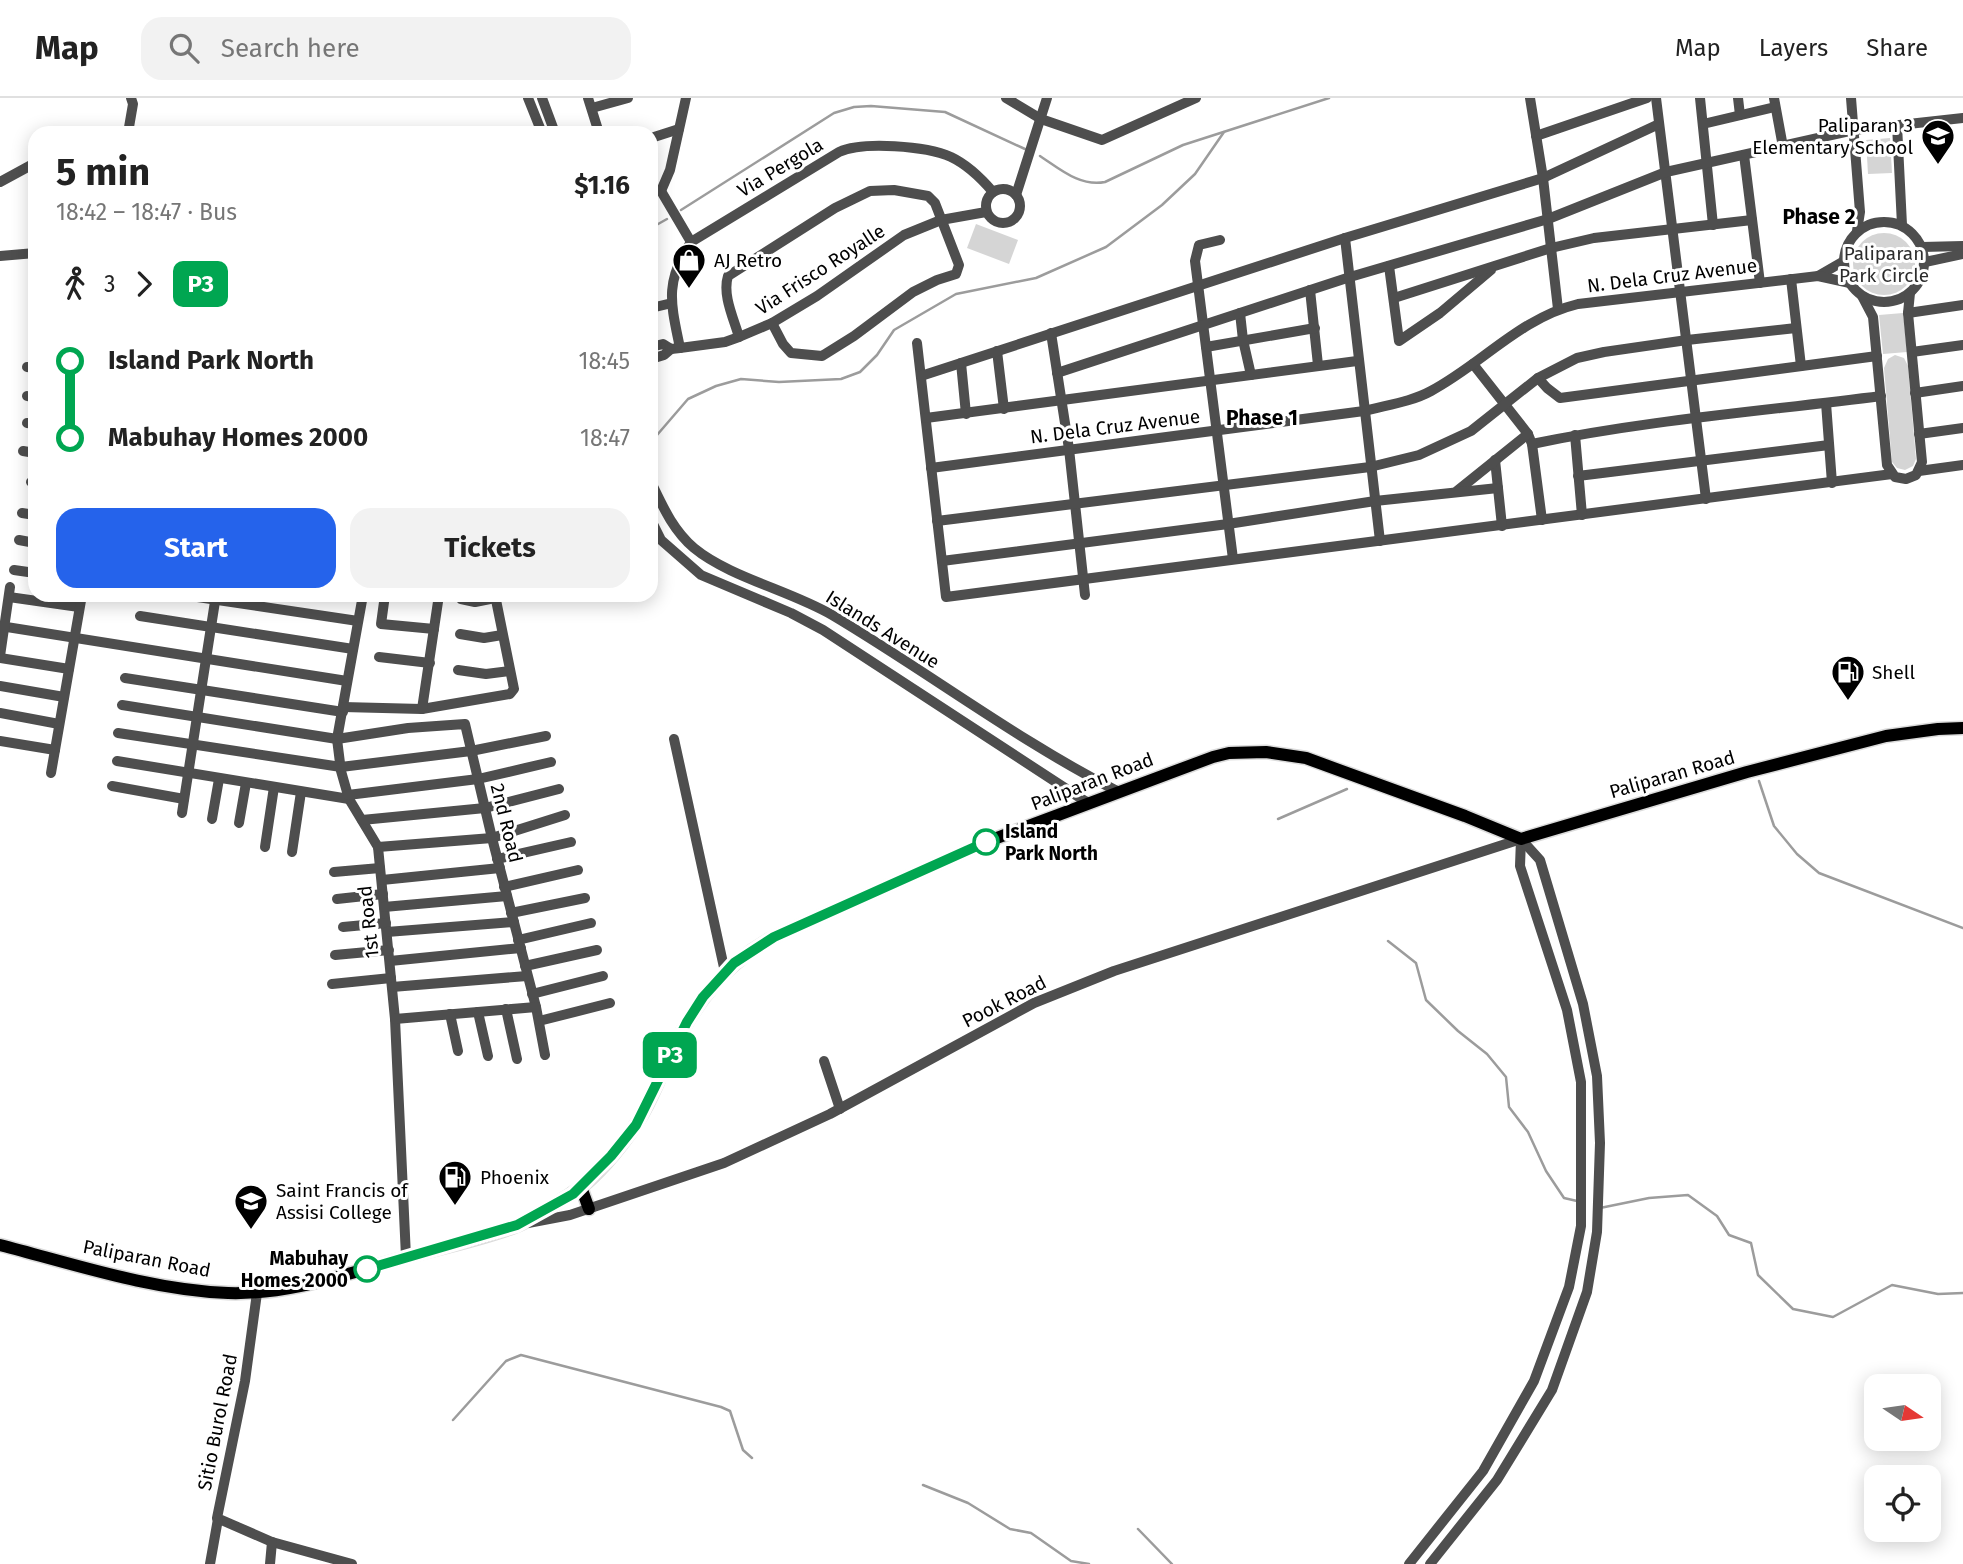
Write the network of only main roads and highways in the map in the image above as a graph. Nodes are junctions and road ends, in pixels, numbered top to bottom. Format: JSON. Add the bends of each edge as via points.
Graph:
{"nodes":[{"id":1,"x":1963,"y":729,"type":"edge"},
{"id":2,"x":581,"y":1187,"type":"junction"},
{"id":3,"x":589,"y":1209,"type":"road end"},
{"id":4,"x":0,"y":1245,"type":"edge"}],
"edges":[{"from":1,"to":2,"type":"main road","name":"Paliparan Road","via":[[1886,736],[1521,839],[1306,758],[1266,752],[1213,757],[974,848],[749,952],[703,997],[636,1125]]},
{"from":2,"to":3,"type":"main road"},
{"from":2,"to":4,"type":"main road","name":"Paliparan Road","via":[[517,1225],[305,1286],[257,1293],[183,1289]]}]}
